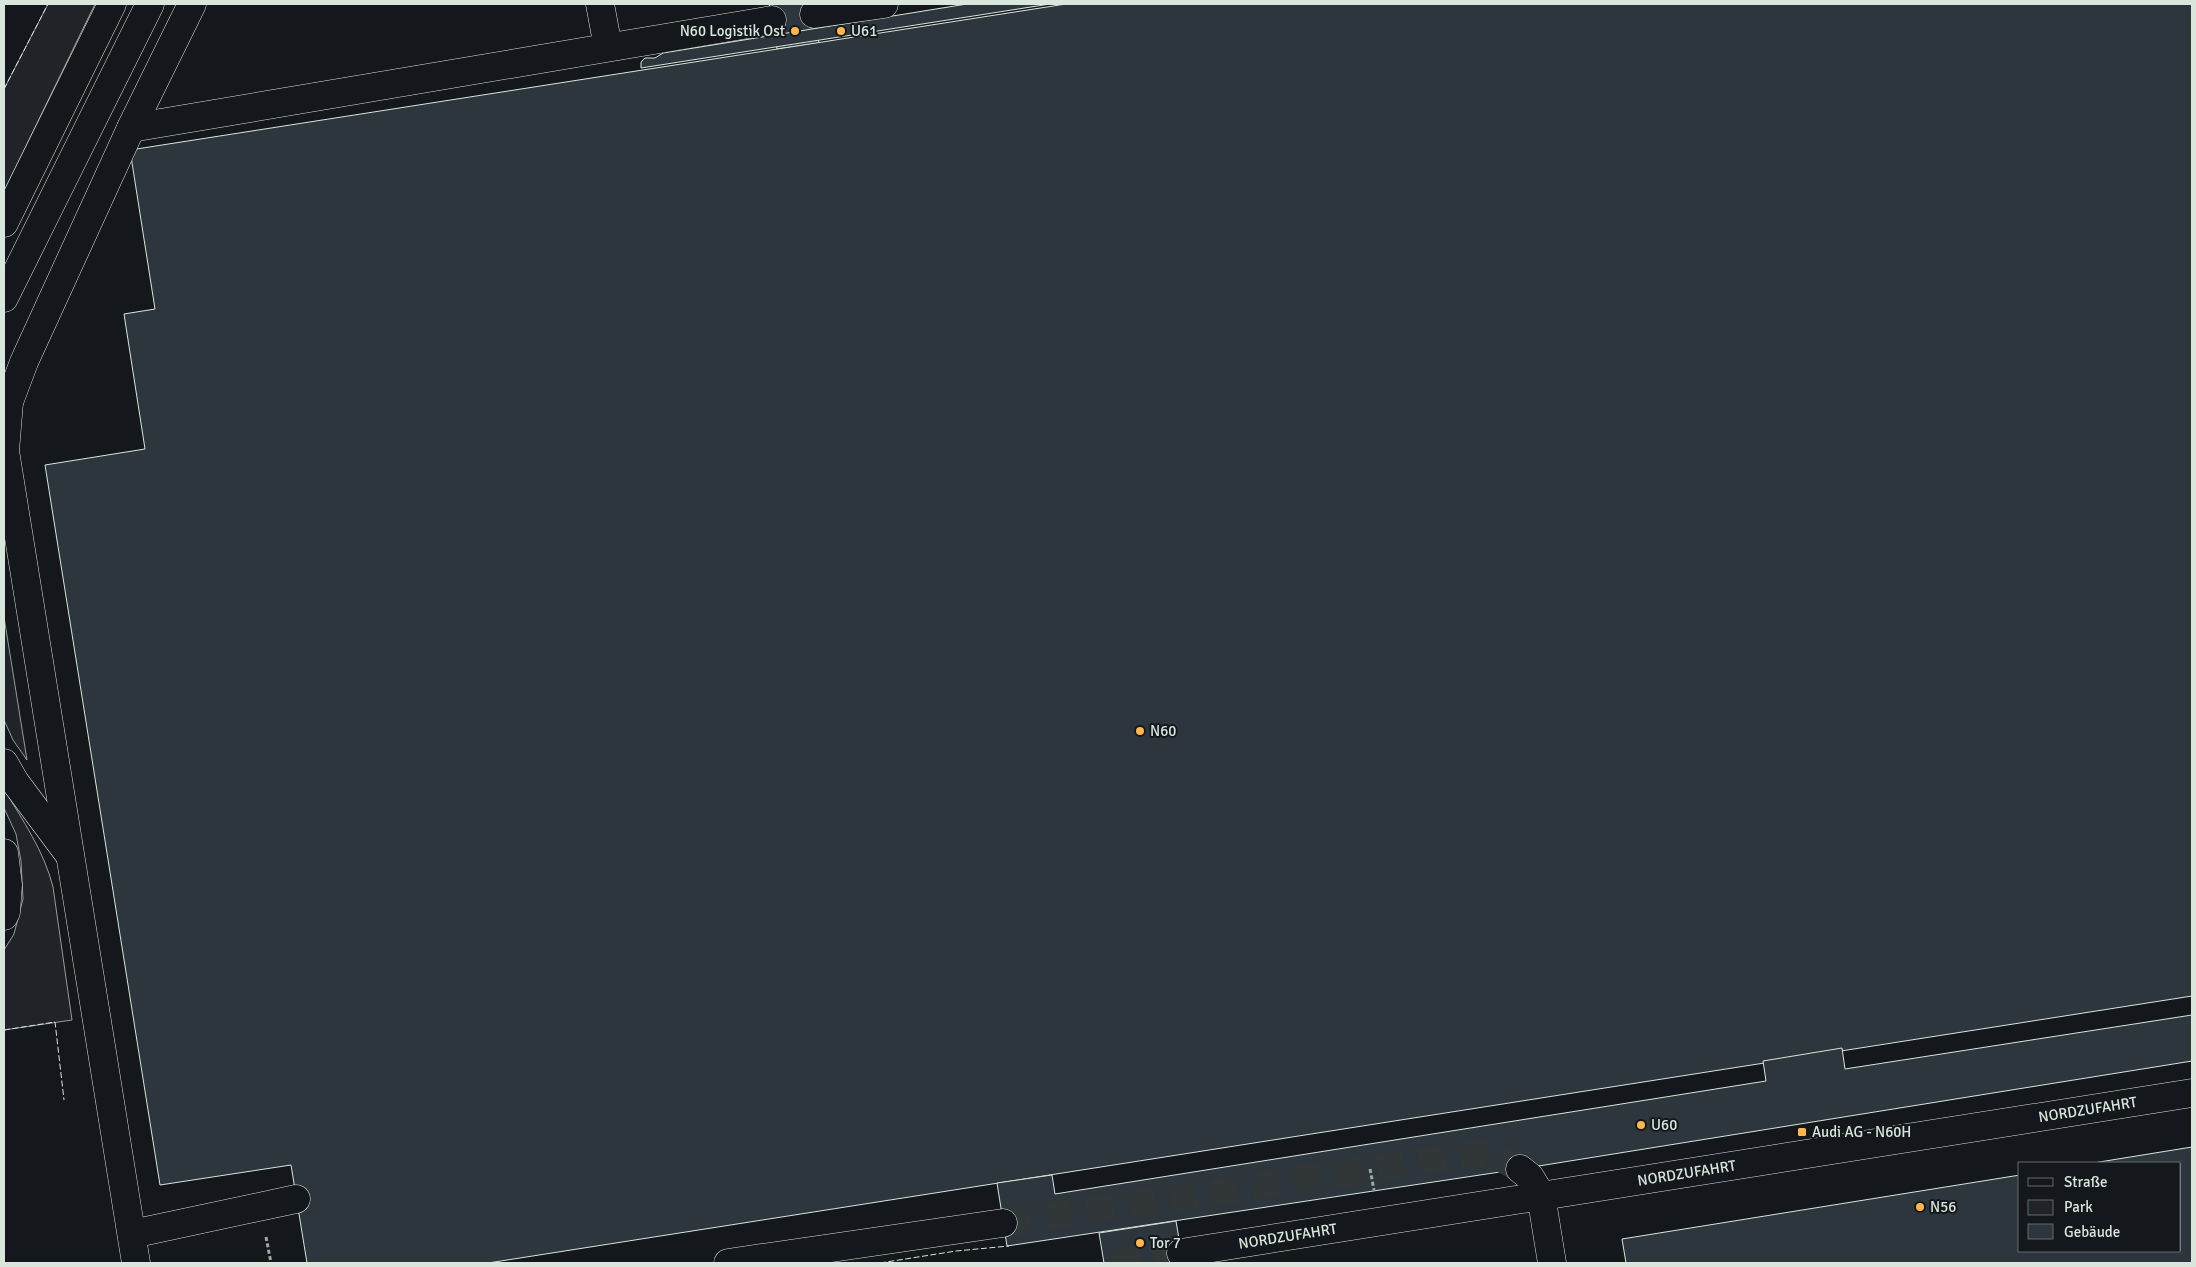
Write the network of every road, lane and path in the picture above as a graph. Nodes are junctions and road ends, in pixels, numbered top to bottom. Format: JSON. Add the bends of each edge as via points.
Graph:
{"nodes":[{"id":1,"x":112,"y":4,"type":"edge"},
{"id":2,"x":150,"y":4,"type":"edge"},
{"id":3,"x":192,"y":4,"type":"edge"},
{"id":4,"x":600,"y":4,"type":"edge"},
{"id":5,"x":884,"y":4,"type":"edge"},
{"id":6,"x":814,"y":14,"type":"dead end"},
{"id":7,"x":772,"y":20,"type":"dead end"},
{"id":8,"x":608,"y":47,"type":"junction"},
{"id":9,"x":131,"y":128,"type":"junction"},
{"id":10,"x":4,"y":223,"type":"edge"},
{"id":11,"x":4,"y":298,"type":"edge"},
{"id":12,"x":6,"y":405,"type":"edge"},
{"id":13,"x":4,"y":763,"type":"edge"},
{"id":14,"x":4,"y":853,"type":"edge"},
{"id":15,"x":70,"y":856,"type":"junction"},
{"id":16,"x":4,"y":916,"type":"edge"},
{"id":17,"x":2192,"y":1093,"type":"edge"},
{"id":18,"x":1370,"y":1169,"type":"dead end"},
{"id":19,"x":1520,"y":1170,"type":"tunnel mouth"},
{"id":20,"x":1374,"y":1191,"type":"dead end"},
{"id":21,"x":1541,"y":1195,"type":"junction"},
{"id":22,"x":296,"y":1199,"type":"dead end"},
{"id":23,"x":1003,"y":1223,"type":"tunnel mouth"},
{"id":24,"x":132,"y":1234,"type":"junction"},
{"id":25,"x":1262,"y":1240,"type":"junction"},
{"id":26,"x":1181,"y":1253,"type":"tunnel mouth"},
{"id":27,"x":136,"y":1263,"type":"edge"},
{"id":28,"x":728,"y":1263,"type":"edge"},
{"id":29,"x":1241,"y":1263,"type":"edge"},
{"id":30,"x":1552,"y":1263,"type":"edge"}],
"edges":[{"from":1,"to":10,"type":"lane"},
{"from":2,"to":11,"type":"lane"},
{"from":3,"to":9,"type":"lane"},
{"from":4,"to":8,"type":"lane"},
{"from":5,"to":6,"type":"lane"},
{"from":7,"to":8,"type":"lane"},
{"from":8,"to":9,"type":"lane"},
{"from":9,"to":12,"type":"lane"},
{"from":12,"to":15,"type":"lane","via":[[5,451]]},
{"from":13,"to":15,"type":"lane"},
{"from":14,"to":16,"type":"lane","via":[[8,885]]},
{"from":15,"to":24,"type":"lane"},
{"from":17,"to":21,"type":"lane","name":"NORDZUFAHRT"},
{"from":18,"to":20,"type":"path"},
{"from":19,"to":21,"type":"lane","via":[[1530,1177]]},
{"from":21,"to":25,"type":"lane","name":"NORDZUFAHRT"},
{"from":21,"to":30,"type":"lane"},
{"from":22,"to":24,"type":"lane"},
{"from":23,"to":28,"type":"lane"},
{"from":24,"to":27,"type":"lane"},
{"from":25,"to":26,"type":"lane","name":"NORDZUFAHRT"},
{"from":25,"to":29,"type":"lane"}]}
